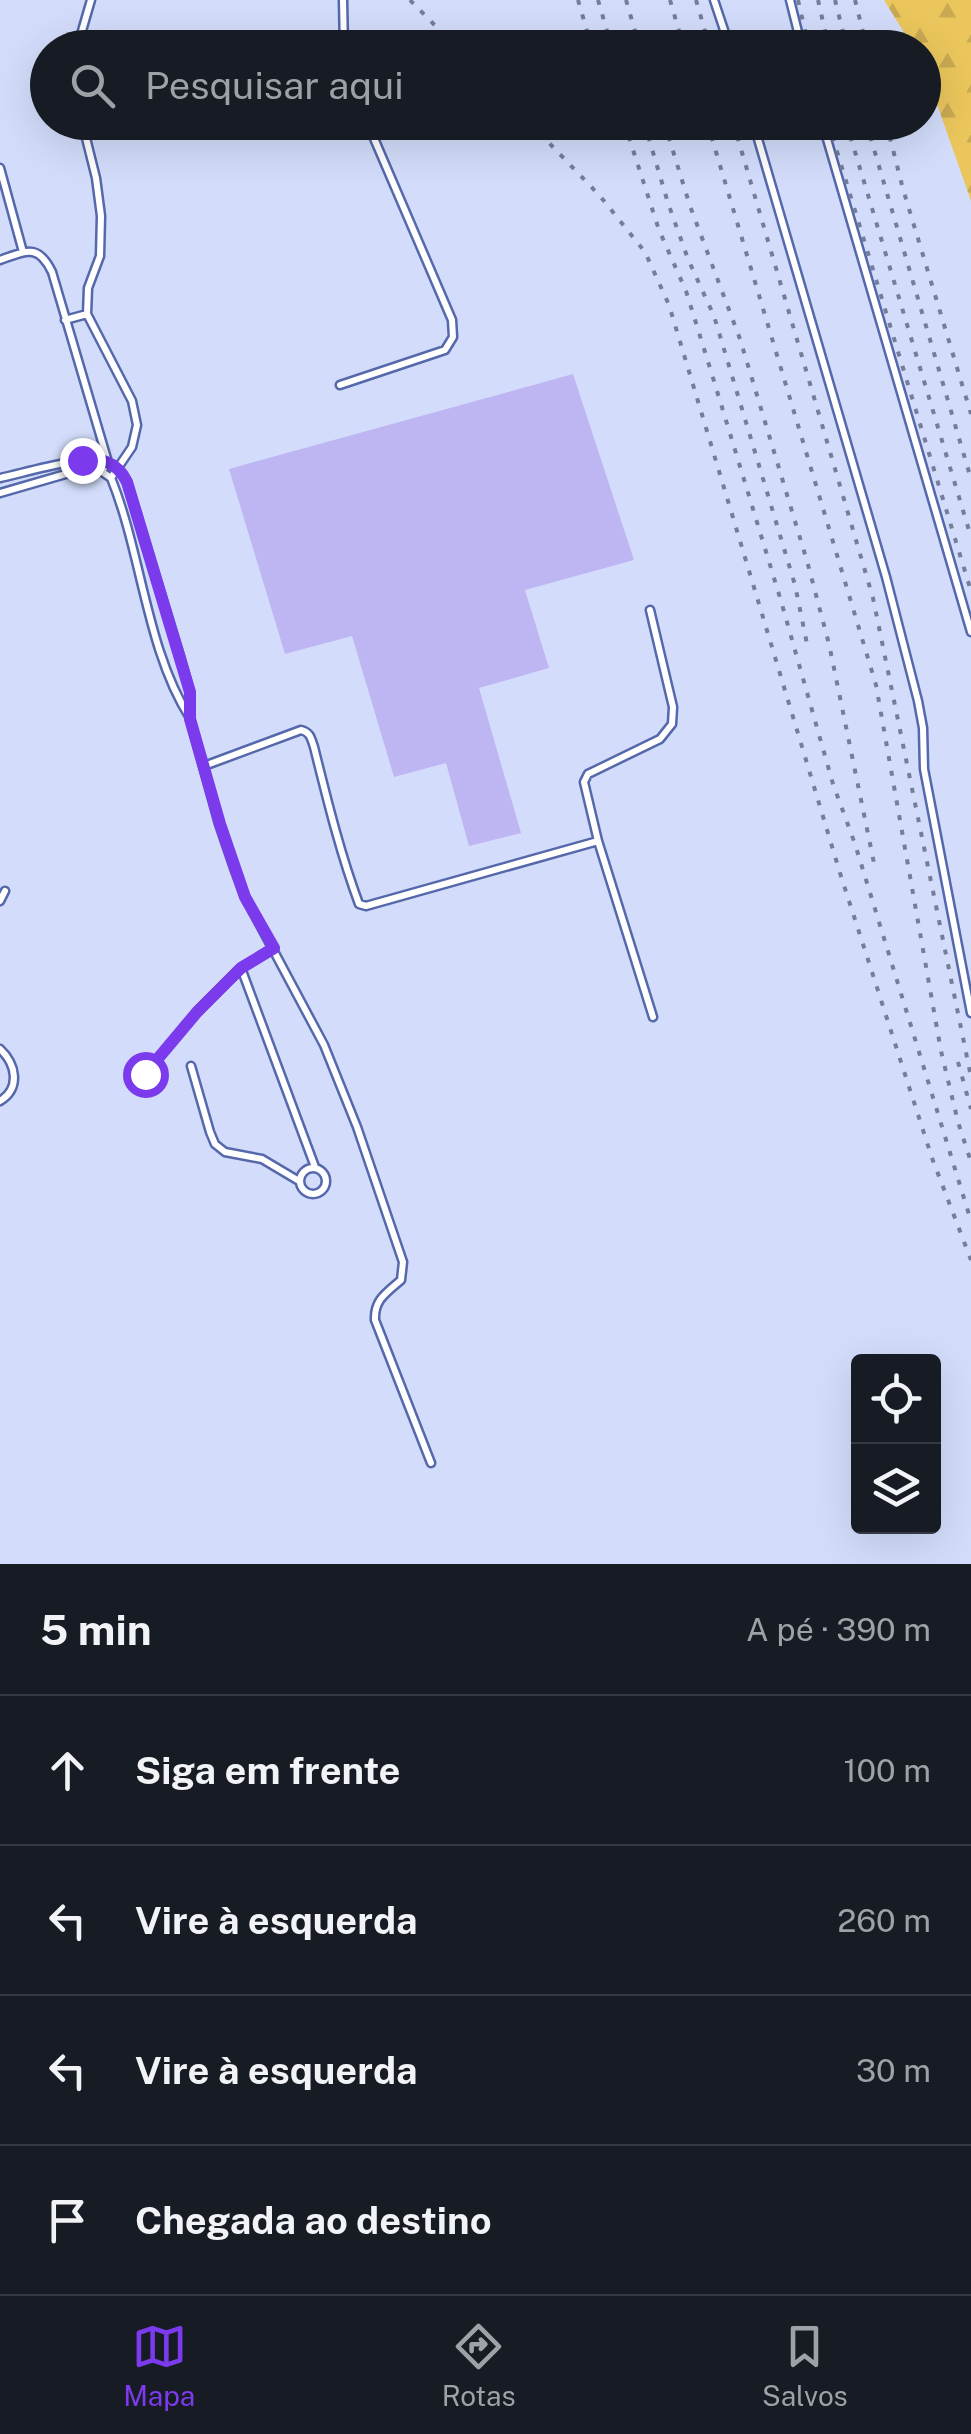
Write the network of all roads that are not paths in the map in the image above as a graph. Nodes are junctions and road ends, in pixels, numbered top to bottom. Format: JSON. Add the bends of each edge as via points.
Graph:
{"nodes":[{"id":1,"x":91,"y":0,"type":"edge"},
{"id":2,"x":343,"y":0,"type":"edge"},
{"id":3,"x":714,"y":0,"type":"edge"},
{"id":4,"x":790,"y":0,"type":"edge"},
{"id":5,"x":82,"y":30,"type":"edge"},
{"id":6,"x":344,"y":30,"type":"edge"},
{"id":7,"x":724,"y":30,"type":"edge"},
{"id":8,"x":798,"y":30,"type":"edge"},
{"id":9,"x":86,"y":140,"type":"edge"},
{"id":10,"x":375,"y":140,"type":"edge"},
{"id":11,"x":758,"y":140,"type":"edge"},
{"id":12,"x":827,"y":140,"type":"edge"},
{"id":13,"x":0,"y":168,"type":"edge"},
{"id":14,"x":23,"y":252,"type":"junction"},
{"id":15,"x":0,"y":260,"type":"edge"},
{"id":16,"x":86,"y":314,"type":"junction"},
{"id":17,"x":65,"y":320,"type":"junction"},
{"id":18,"x":340,"y":385,"type":"dead end"},
{"id":19,"x":108,"y":462,"type":"junction"},
{"id":20,"x":118,"y":468,"type":"junction"},
{"id":21,"x":102,"y":471,"type":"junction"},
{"id":22,"x":0,"y":478,"type":"edge"},
{"id":23,"x":111,"y":478,"type":"junction"},
{"id":24,"x":0,"y":493,"type":"edge"},
{"id":25,"x":650,"y":610,"type":"dead end"},
{"id":26,"x":971,"y":632,"type":"edge"},
{"id":27,"x":190,"y":719,"type":"junction"},
{"id":28,"x":204,"y":766,"type":"junction"},
{"id":29,"x":598,"y":842,"type":"junction"},
{"id":30,"x":5,"y":891,"type":"dead end"},
{"id":31,"x":0,"y":901,"type":"edge"},
{"id":32,"x":274,"y":948,"type":"junction"},
{"id":33,"x":241,"y":968,"type":"junction"},
{"id":34,"x":971,"y":1013,"type":"edge"},
{"id":35,"x":653,"y":1017,"type":"dead end"},
{"id":36,"x":0,"y":1049,"type":"edge"},
{"id":37,"x":192,"y":1066,"type":"dead end"},
{"id":38,"x":145,"y":1074,"type":"dead end"},
{"id":39,"x":0,"y":1101,"type":"edge"},
{"id":40,"x":315,"y":1167,"type":"junction"},
{"id":41,"x":299,"y":1181,"type":"junction"},
{"id":42,"x":431,"y":1463,"type":"dead end"}],
"edges":[{"from":1,"to":5,"type":"lane"},
{"from":2,"to":6,"type":"lane"},
{"from":3,"to":7,"type":"lane"},
{"from":4,"to":8,"type":"lane"},
{"from":9,"to":16,"type":"lane","via":[[96,178],[100,256]]},
{"from":10,"to":18,"type":"lane","via":[[452,320],[453,337],[445,350]]},
{"from":11,"to":34,"type":"lane","via":[[918,701],[924,769]]},
{"from":12,"to":26,"type":"lane"},
{"from":13,"to":14,"type":"lane"},
{"from":14,"to":15,"type":"lane"},
{"from":14,"to":17,"type":"lane","via":[[46,258]]},
{"from":16,"to":17,"type":"lane"},
{"from":16,"to":20,"type":"lane","via":[[135,412],[136,435]]},
{"from":17,"to":19,"type":"lane"},
{"from":19,"to":20,"type":"lane"},
{"from":19,"to":21,"type":"lane"},
{"from":19,"to":22,"type":"lane","via":[[82,460]]},
{"from":20,"to":23,"type":"lane"},
{"from":20,"to":27,"type":"lane","via":[[180,656]]},
{"from":21,"to":23,"type":"lane"},
{"from":21,"to":24,"type":"lane","via":[[72,471]]},
{"from":23,"to":27,"type":"lane","via":[[164,661]]},
{"from":25,"to":29,"type":"lane","via":[[672,724],[660,739],[588,774],[584,782]]},
{"from":27,"to":28,"type":"lane"},
{"from":28,"to":29,"type":"lane","via":[[306,731],[354,890],[366,906]]},
{"from":28,"to":32,"type":"lane","via":[[245,897]]},
{"from":29,"to":35,"type":"lane"},
{"from":30,"to":31,"type":"lane"},
{"from":32,"to":33,"type":"lane"},
{"from":32,"to":42,"type":"lane","via":[[324,1045],[403,1262],[400,1280],[379,1298],[375,1320]]},
{"from":33,"to":38,"type":"lane"},
{"from":33,"to":40,"type":"lane"},
{"from":36,"to":39,"type":"lane","via":[[12,1063],[14,1084]]},
{"from":37,"to":41,"type":"lane","via":[[215,1144],[262,1159]]},
{"from":40,"to":41,"type":"lane"},
{"from":40,"to":41,"type":"lane","via":[[325,1176],[324,1189],[306,1193]]}]}
